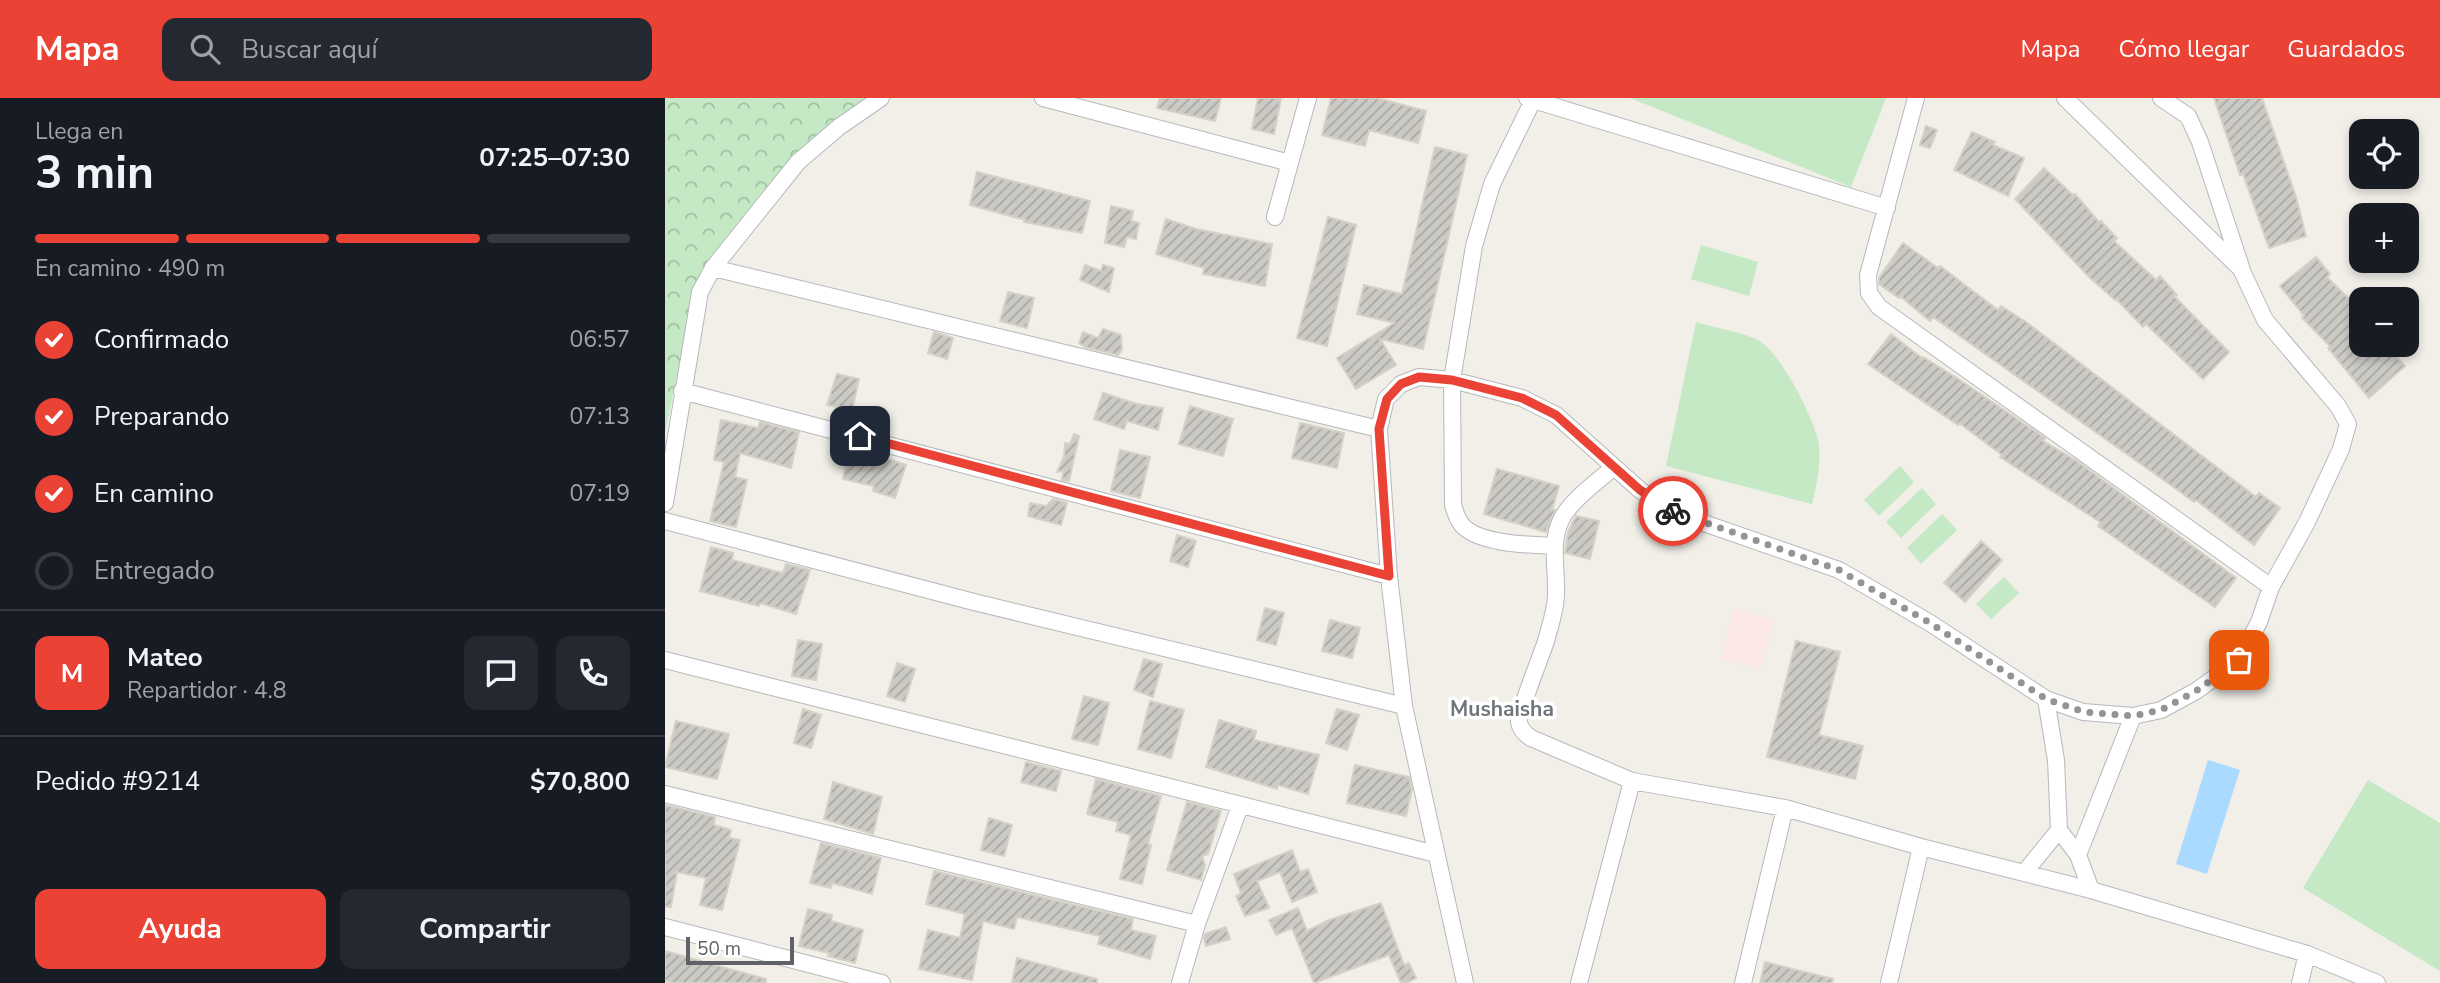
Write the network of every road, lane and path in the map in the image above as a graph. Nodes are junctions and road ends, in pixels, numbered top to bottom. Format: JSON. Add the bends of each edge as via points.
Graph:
{"nodes":[{"id":1,"x":881,"y":98,"type":"edge"},
{"id":2,"x":1043,"y":98,"type":"edge"},
{"id":3,"x":1308,"y":98,"type":"edge"},
{"id":4,"x":1916,"y":98,"type":"edge"},
{"id":5,"x":2065,"y":98,"type":"edge"},
{"id":6,"x":2161,"y":98,"type":"edge"},
{"id":7,"x":1532,"y":99,"type":"edge"},
{"id":8,"x":1290,"y":163,"type":"junction"},
{"id":9,"x":1887,"y":208,"type":"junction"},
{"id":10,"x":1275,"y":217,"type":"dead end"},
{"id":11,"x":713,"y":268,"type":"junction"},
{"id":12,"x":2241,"y":269,"type":"junction"},
{"id":13,"x":1452,"y":380,"type":"junction"},
{"id":14,"x":682,"y":391,"type":"junction"},
{"id":15,"x":1379,"y":429,"type":"junction"},
{"id":16,"x":1614,"y":467,"type":"junction"},
{"id":17,"x":665,"y":503,"type":"edge"},
{"id":18,"x":665,"y":521,"type":"edge"},
{"id":19,"x":1554,"y":546,"type":"junction"},
{"id":20,"x":1389,"y":576,"type":"junction"},
{"id":21,"x":2271,"y":587,"type":"junction"},
{"id":22,"x":665,"y":660,"type":"edge"},
{"id":23,"x":2046,"y":699,"type":"junction"},
{"id":24,"x":1404,"y":706,"type":"junction"},
{"id":25,"x":2133,"y":716,"type":"junction"},
{"id":26,"x":1632,"y":781,"type":"junction"},
{"id":27,"x":665,"y":794,"type":"edge"},
{"id":28,"x":1240,"y":806,"type":"junction"},
{"id":29,"x":1786,"y":808,"type":"junction"},
{"id":30,"x":2059,"y":830,"type":"junction"},
{"id":31,"x":1921,"y":847,"type":"junction"},
{"id":32,"x":1436,"y":854,"type":"junction"},
{"id":33,"x":2078,"y":855,"type":"junction"},
{"id":34,"x":2024,"y":873,"type":"junction"},
{"id":35,"x":2091,"y":890,"type":"junction"},
{"id":36,"x":1197,"y":924,"type":"junction"},
{"id":37,"x":665,"y":927,"type":"edge"},
{"id":38,"x":2307,"y":954,"type":"junction"},
{"id":39,"x":881,"y":983,"type":"edge"},
{"id":40,"x":1180,"y":983,"type":"edge"},
{"id":41,"x":1465,"y":983,"type":"edge"},
{"id":42,"x":1579,"y":983,"type":"edge"},
{"id":43,"x":1743,"y":983,"type":"edge"},
{"id":44,"x":1889,"y":983,"type":"edge"},
{"id":45,"x":2299,"y":983,"type":"edge"},
{"id":46,"x":2377,"y":983,"type":"edge"}],
"edges":[{"from":1,"to":11,"type":"street","via":[[798,162]]},
{"from":2,"to":8,"type":"street"},
{"from":3,"to":8,"type":"street"},
{"from":4,"to":9,"type":"street"},
{"from":5,"to":12,"type":"street"},
{"from":6,"to":12,"type":"street","via":[[2188,116]]},
{"from":7,"to":9,"type":"street"},
{"from":7,"to":13,"type":"street","via":[[1492,184],[1474,246]]},
{"from":8,"to":10,"type":"street"},
{"from":9,"to":21,"type":"street","via":[[1868,275],[1868,293],[1879,307]]},
{"from":11,"to":14,"type":"street","via":[[700,292]]},
{"from":11,"to":15,"type":"street"},
{"from":12,"to":21,"type":"street","via":[[2265,320],[2348,424],[2307,522]]},
{"from":13,"to":15,"type":"street","via":[[1419,377],[1401,384],[1387,399]]},
{"from":13,"to":16,"type":"street","via":[[1522,398],[1556,415]]},
{"from":13,"to":19,"type":"street","via":[[1453,505],[1460,524],[1493,539]]},
{"from":14,"to":17,"type":"street"},
{"from":14,"to":20,"type":"street"},
{"from":15,"to":20,"type":"street"},
{"from":16,"to":19,"type":"street","via":[[1564,515]]},
{"from":16,"to":23,"type":"street","via":[[1675,513],[1839,570]]},
{"from":18,"to":24,"type":"street","via":[[974,602]]},
{"from":19,"to":26,"type":"street","via":[[1556,598],[1519,715],[1521,730]]},
{"from":20,"to":24,"type":"street"},
{"from":21,"to":25,"type":"street","via":[[2239,660],[2161,710]]},
{"from":22,"to":28,"type":"street"},
{"from":23,"to":25,"type":"street","via":[[2084,712]]},
{"from":23,"to":30,"type":"street","via":[[2056,760]]},
{"from":24,"to":32,"type":"street"},
{"from":25,"to":33,"type":"street"},
{"from":26,"to":29,"type":"street"},
{"from":26,"to":42,"type":"street"},
{"from":27,"to":36,"type":"street"},
{"from":28,"to":32,"type":"street"},
{"from":28,"to":36,"type":"street"},
{"from":29,"to":31,"type":"street"},
{"from":29,"to":43,"type":"street"},
{"from":30,"to":33,"type":"street"},
{"from":30,"to":34,"type":"street"},
{"from":31,"to":34,"type":"street"},
{"from":31,"to":44,"type":"street"},
{"from":32,"to":41,"type":"street"},
{"from":33,"to":35,"type":"street"},
{"from":34,"to":35,"type":"street"},
{"from":35,"to":38,"type":"street"},
{"from":36,"to":40,"type":"street"},
{"from":37,"to":39,"type":"street"},
{"from":38,"to":45,"type":"street"},
{"from":38,"to":46,"type":"street"}]}
